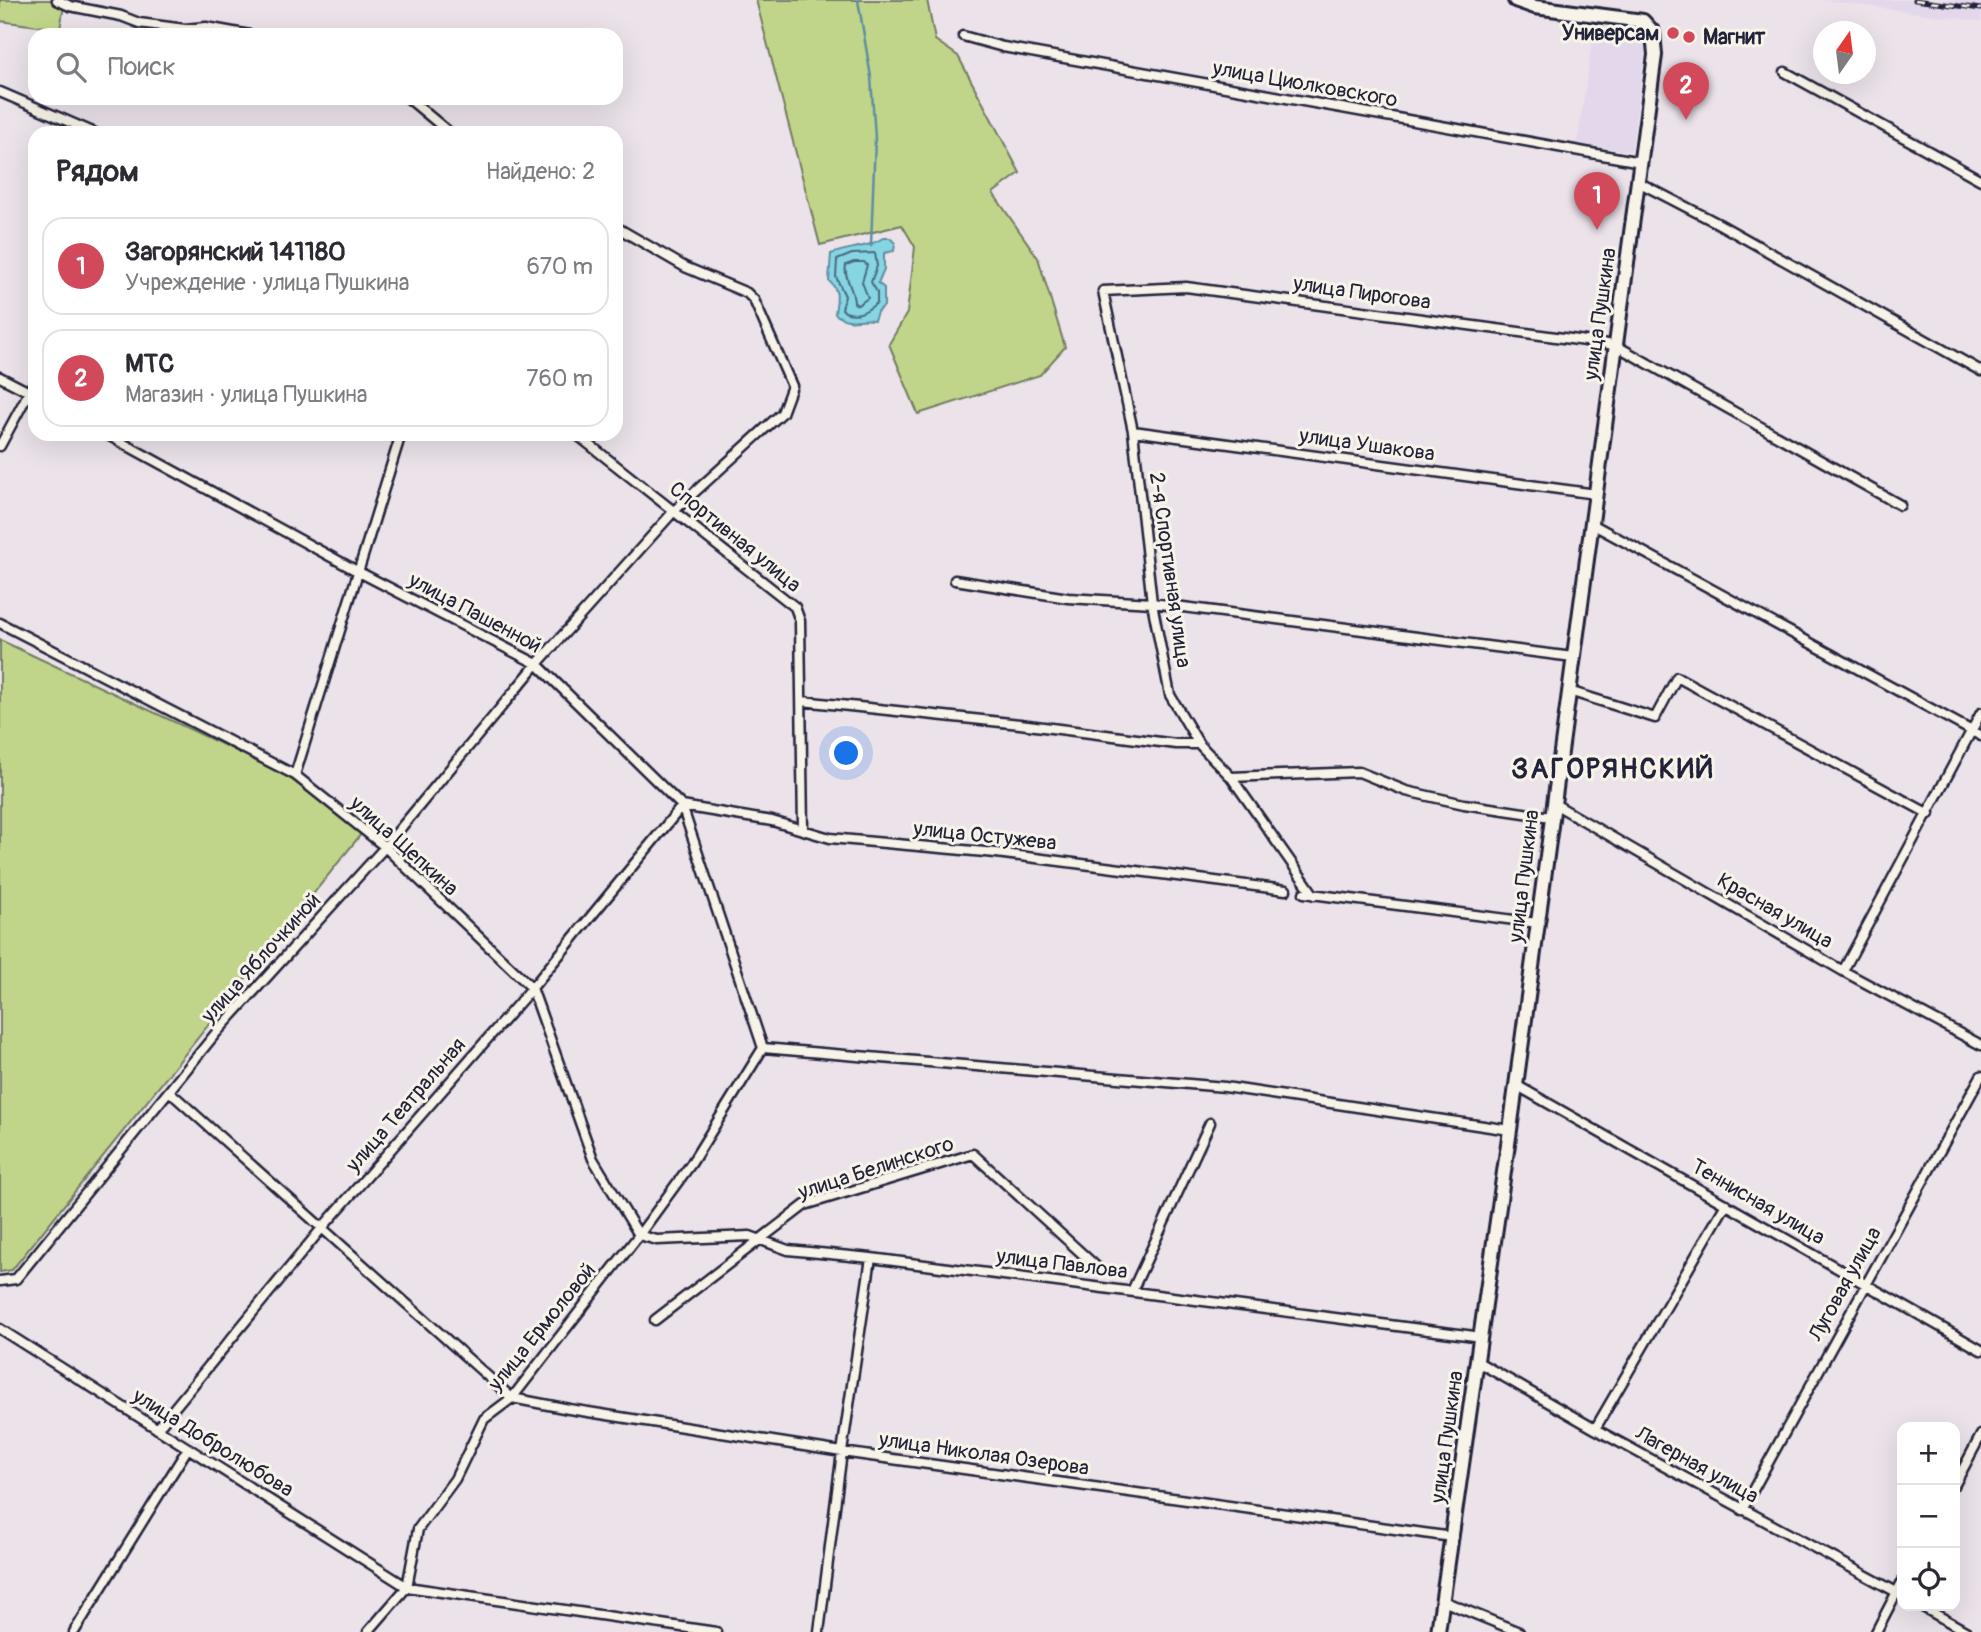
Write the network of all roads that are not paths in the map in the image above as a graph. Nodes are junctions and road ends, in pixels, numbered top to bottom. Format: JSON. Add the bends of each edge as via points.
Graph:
{"nodes":[{"id":1,"x":57,"y":0,"type":"edge"},
{"id":2,"x":1515,"y":0,"type":"edge"},
{"id":3,"x":177,"y":28,"type":"edge"},
{"id":4,"x":963,"y":36,"type":"dead end"},
{"id":5,"x":1785,"y":72,"type":"dead end"},
{"id":6,"x":0,"y":92,"type":"edge"},
{"id":7,"x":28,"y":104,"type":"edge"},
{"id":8,"x":30,"y":105,"type":"edge"},
{"id":9,"x":416,"y":105,"type":"edge"},
{"id":10,"x":79,"y":126,"type":"edge"},
{"id":11,"x":442,"y":126,"type":"edge"},
{"id":12,"x":1641,"y":162,"type":"junction"},
{"id":13,"x":1981,"y":180,"type":"edge"},
{"id":14,"x":1638,"y":182,"type":"junction"},
{"id":15,"x":623,"y":231,"type":"edge"},
{"id":16,"x":1103,"y":291,"type":"joint"},
{"id":17,"x":1615,"y":345,"type":"junction"},
{"id":18,"x":1981,"y":371,"type":"edge"},
{"id":19,"x":0,"y":377,"type":"edge"},
{"id":20,"x":28,"y":392,"type":"edge"},
{"id":21,"x":28,"y":400,"type":"edge"},
{"id":22,"x":1133,"y":431,"type":"junction"},
{"id":23,"x":119,"y":441,"type":"edge"},
{"id":24,"x":399,"y":441,"type":"edge"},
{"id":25,"x":585,"y":441,"type":"edge"},
{"id":26,"x":0,"y":446,"type":"edge"},
{"id":27,"x":1596,"y":494,"type":"junction"},
{"id":28,"x":1900,"y":505,"type":"dead end"},
{"id":29,"x":675,"y":510,"type":"junction"},
{"id":30,"x":1592,"y":524,"type":"junction"},
{"id":31,"x":357,"y":571,"type":"junction"},
{"id":32,"x":955,"y":580,"type":"dead end"},
{"id":33,"x":1152,"y":603,"type":"junction"},
{"id":34,"x":0,"y":623,"type":"edge"},
{"id":35,"x":1573,"y":657,"type":"junction"},
{"id":36,"x":537,"y":664,"type":"junction"},
{"id":37,"x":1569,"y":691,"type":"junction"},
{"id":38,"x":802,"y":701,"type":"junction"},
{"id":39,"x":1981,"y":713,"type":"edge"},
{"id":40,"x":1971,"y":731,"type":"junction"},
{"id":41,"x":1981,"y":736,"type":"edge"},
{"id":42,"x":1199,"y":744,"type":"junction"},
{"id":43,"x":295,"y":775,"type":"junction"},
{"id":44,"x":1231,"y":777,"type":"junction"},
{"id":45,"x":1553,"y":803,"type":"junction"},
{"id":46,"x":682,"y":806,"type":"junction"},
{"id":47,"x":1928,"y":814,"type":"junction"},
{"id":48,"x":1552,"y":817,"type":"junction"},
{"id":49,"x":803,"y":830,"type":"junction"},
{"id":50,"x":385,"y":847,"type":"junction"},
{"id":51,"x":1286,"y":890,"type":"dead end"},
{"id":52,"x":1304,"y":893,"type":"dead end"},
{"id":53,"x":1314,"y":895,"type":"junction"},
{"id":54,"x":1538,"y":923,"type":"junction"},
{"id":55,"x":1843,"y":971,"type":"junction"},
{"id":56,"x":532,"y":988,"type":"junction"},
{"id":57,"x":1981,"y":1045,"type":"edge"},
{"id":58,"x":763,"y":1048,"type":"junction"},
{"id":59,"x":1981,"y":1076,"type":"edge"},
{"id":60,"x":1517,"y":1085,"type":"junction"},
{"id":61,"x":170,"y":1092,"type":"junction"},
{"id":62,"x":1210,"y":1123,"type":"dead end"},
{"id":63,"x":1510,"y":1130,"type":"junction"},
{"id":64,"x":1726,"y":1204,"type":"junction"},
{"id":65,"x":322,"y":1228,"type":"junction"},
{"id":66,"x":639,"y":1235,"type":"junction"},
{"id":67,"x":760,"y":1240,"type":"junction"},
{"id":68,"x":871,"y":1258,"type":"junction"},
{"id":69,"x":1100,"y":1270,"type":"dead end"},
{"id":70,"x":0,"y":1281,"type":"edge"},
{"id":71,"x":1864,"y":1285,"type":"junction"},
{"id":72,"x":1132,"y":1291,"type":"junction"},
{"id":73,"x":655,"y":1320,"type":"dead end"},
{"id":74,"x":0,"y":1329,"type":"edge"},
{"id":75,"x":1482,"y":1337,"type":"junction"},
{"id":76,"x":1981,"y":1350,"type":"edge"},
{"id":77,"x":1478,"y":1362,"type":"junction"},
{"id":78,"x":512,"y":1398,"type":"junction"},
{"id":79,"x":158,"y":1429,"type":"junction"},
{"id":80,"x":1595,"y":1429,"type":"junction"},
{"id":81,"x":1981,"y":1435,"type":"edge"},
{"id":82,"x":188,"y":1448,"type":"junction"},
{"id":83,"x":842,"y":1452,"type":"junction"},
{"id":84,"x":1960,"y":1475,"type":"edge"},
{"id":85,"x":1742,"y":1510,"type":"junction"},
{"id":86,"x":1452,"y":1537,"type":"junction"},
{"id":87,"x":407,"y":1587,"type":"junction"},
{"id":88,"x":1897,"y":1592,"type":"edge"},
{"id":89,"x":1897,"y":1599,"type":"edge"},
{"id":90,"x":1443,"y":1601,"type":"junction"},
{"id":91,"x":1930,"y":1611,"type":"edge"},
{"id":92,"x":74,"y":1632,"type":"edge"},
{"id":93,"x":368,"y":1632,"type":"edge"},
{"id":94,"x":716,"y":1632,"type":"edge"},
{"id":95,"x":819,"y":1632,"type":"edge"},
{"id":96,"x":1438,"y":1632,"type":"edge"},
{"id":97,"x":1519,"y":1632,"type":"edge"},
{"id":98,"x":1875,"y":1632,"type":"edge"},
{"id":99,"x":1967,"y":1632,"type":"edge"}],
"edges":[{"from":1,"to":3,"type":"street","via":[[139,23]]},
{"from":2,"to":12,"type":"main road","name":"улица Пушкина","via":[[1535,7],[1635,19],[1650,26],[1656,41]]},
{"from":4,"to":12,"type":"street","name":"улица Циолковского","via":[[1003,47]]},
{"from":5,"to":13,"type":"street"},
{"from":6,"to":7,"type":"street"},
{"from":8,"to":10,"type":"street"},
{"from":9,"to":11,"type":"street"},
{"from":12,"to":14,"type":"main road","name":"улица Пушкина"},
{"from":14,"to":17,"type":"main road","name":"улица Пушкина"},
{"from":14,"to":18,"type":"street"},
{"from":15,"to":29,"type":"street","name":"улица Яблочкиной","via":[[685,267],[747,293],[792,386],[782,413]]},
{"from":16,"to":17,"type":"street","name":"улица Пирогова","via":[[1186,287]]},
{"from":16,"to":22,"type":"street","name":"2-я Спортивная улица"},
{"from":17,"to":27,"type":"main road","name":"улица Пушкина"},
{"from":17,"to":28,"type":"street"},
{"from":19,"to":20,"type":"street"},
{"from":21,"to":26,"type":"street"},
{"from":22,"to":27,"type":"street","name":"улица Ушакова"},
{"from":22,"to":33,"type":"street","name":"2-я Спортивная улица"},
{"from":23,"to":31,"type":"street","name":"улица Пашенной"},
{"from":24,"to":31,"type":"street"},
{"from":25,"to":29,"type":"street","name":"Спортивная улица"},
{"from":27,"to":30,"type":"main road","name":"улица Пушкина"},
{"from":29,"to":36,"type":"street","name":"улица Яблочкиной"},
{"from":29,"to":38,"type":"street","name":"Спортивная улица","via":[[795,607],[800,621]]},
{"from":30,"to":35,"type":"main road","name":"улица Пушкина"},
{"from":30,"to":40,"type":"street"},
{"from":31,"to":36,"type":"street","name":"улица Пашенной"},
{"from":31,"to":43,"type":"street"},
{"from":32,"to":33,"type":"street","via":[[1068,598]]},
{"from":33,"to":35,"type":"street"},
{"from":33,"to":42,"type":"street","name":"2-я Спортивная улица","via":[[1170,695]]},
{"from":34,"to":43,"type":"street","name":"улица Щепкина"},
{"from":35,"to":37,"type":"main road","name":"улица Пушкина"},
{"from":36,"to":46,"type":"street","name":"улица Пашенной"},
{"from":36,"to":50,"type":"street","name":"улица Яблочкиной"},
{"from":37,"to":45,"type":"main road","name":"улица Пушкина"},
{"from":37,"to":47,"type":"street","via":[[1655,718],[1677,677]]},
{"from":38,"to":42,"type":"street"},
{"from":38,"to":49,"type":"street","name":"Спортивная улица"},
{"from":39,"to":40,"type":"street"},
{"from":40,"to":41,"type":"street"},
{"from":40,"to":47,"type":"street"},
{"from":42,"to":44,"type":"street","name":"2-я Спортивная улица"},
{"from":43,"to":50,"type":"street","name":"улица Щепкина"},
{"from":44,"to":48,"type":"street","via":[[1359,772],[1406,791]]},
{"from":44,"to":53,"type":"street","name":"2-я Спортивная улица"},
{"from":45,"to":48,"type":"main road","name":"улица Пушкина"},
{"from":45,"to":55,"type":"street","name":"Красная улица"},
{"from":46,"to":49,"type":"street","name":"улица Остужева"},
{"from":46,"to":56,"type":"street","name":"улица Театральная"},
{"from":46,"to":58,"type":"street","name":"улица Пашенной"},
{"from":47,"to":55,"type":"street"},
{"from":48,"to":54,"type":"main road","name":"улица Пушкина"},
{"from":49,"to":51,"type":"street","name":"улица Остужева","via":[[830,838],[996,853]]},
{"from":50,"to":56,"type":"street","name":"улица Щепкина"},
{"from":50,"to":61,"type":"street","name":"улица Яблочкиной","via":[[216,1033]]},
{"from":52,"to":53,"type":"street"},
{"from":53,"to":54,"type":"street"},
{"from":54,"to":60,"type":"main road","name":"улица Пушкина"},
{"from":55,"to":57,"type":"street","name":"Красная улица"},
{"from":56,"to":65,"type":"street","name":"улица Театральная"},
{"from":56,"to":66,"type":"street","name":"улица Щепкина","via":[[593,1159]]},
{"from":58,"to":63,"type":"street","via":[[1225,1087]]},
{"from":58,"to":66,"type":"street","name":"улица Ермоловой","via":[[691,1164]]},
{"from":59,"to":71,"type":"street","name":"Луговая улица"},
{"from":60,"to":63,"type":"main road","name":"улица Пушкина"},
{"from":60,"to":64,"type":"street","name":"Теннисная улица"},
{"from":61,"to":65,"type":"street"},
{"from":61,"to":70,"type":"street","name":"улица Яблочкиной","via":[[16,1279]]},
{"from":62,"to":72,"type":"street"},
{"from":63,"to":75,"type":"main road","name":"улица Пушкина"},
{"from":64,"to":71,"type":"street","name":"Теннисная улица"},
{"from":64,"to":80,"type":"street"},
{"from":65,"to":78,"type":"street"},
{"from":65,"to":79,"type":"street","name":"улица Театральная"},
{"from":66,"to":67,"type":"street","name":"улица Павлова","via":[[657,1240]]},
{"from":66,"to":78,"type":"street","name":"улица Ермоловой"},
{"from":67,"to":68,"type":"street","name":"улица Павлова","via":[[788,1250]]},
{"from":67,"to":69,"type":"street","name":"улица Белинского","via":[[805,1205],[973,1154]]},
{"from":67,"to":73,"type":"street","name":"улица Белинского"},
{"from":68,"to":72,"type":"street","name":"улица Павлова"},
{"from":68,"to":83,"type":"street"},
{"from":71,"to":76,"type":"street","name":"Теннисная улица"},
{"from":71,"to":85,"type":"street","name":"Луговая улица"},
{"from":72,"to":75,"type":"street","name":"улица Павлова"},
{"from":74,"to":79,"type":"street","name":"улица Добролюбова"},
{"from":75,"to":77,"type":"main road","name":"улица Пушкина"},
{"from":77,"to":80,"type":"street","name":"Лагерная улица"},
{"from":77,"to":86,"type":"main road","name":"улица Пушкина"},
{"from":78,"to":83,"type":"street","name":"улица Николая Озерова"},
{"from":78,"to":87,"type":"street","name":"улица Ермоловой","via":[[484,1419],[455,1479],[418,1529]]},
{"from":79,"to":82,"type":"street","name":"улица Добролюбова"},
{"from":80,"to":85,"type":"street","name":"Лагерная улица"},
{"from":81,"to":84,"type":"street"},
{"from":82,"to":87,"type":"street","name":"улица Добролюбова"},
{"from":82,"to":92,"type":"street"},
{"from":83,"to":86,"type":"street","name":"улица Николая Озерова"},
{"from":83,"to":95,"type":"street"},
{"from":85,"to":88,"type":"street","name":"Лагерная улица"},
{"from":86,"to":90,"type":"main road","name":"улица Пушкина"},
{"from":87,"to":93,"type":"street"},
{"from":87,"to":94,"type":"street"},
{"from":89,"to":98,"type":"street"},
{"from":90,"to":96,"type":"main road","name":"улица Пушкина"},
{"from":90,"to":97,"type":"street"},
{"from":91,"to":99,"type":"street"}]}
